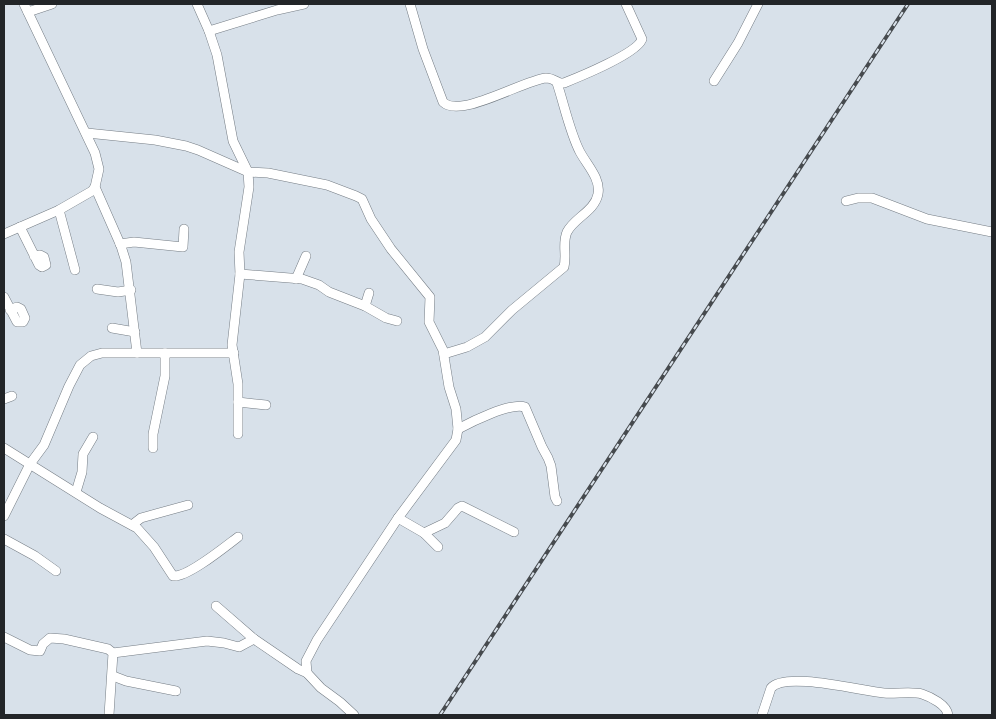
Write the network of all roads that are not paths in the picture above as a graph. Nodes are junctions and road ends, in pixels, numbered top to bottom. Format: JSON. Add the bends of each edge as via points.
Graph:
{"nodes":[{"id":1,"x":52,"y":4,"type":"edge"},
{"id":2,"x":197,"y":4,"type":"edge"},
{"id":3,"x":304,"y":4,"type":"edge"},
{"id":4,"x":410,"y":4,"type":"edge"},
{"id":5,"x":626,"y":4,"type":"edge"},
{"id":6,"x":758,"y":4,"type":"edge"},
{"id":7,"x":26,"y":8,"type":"edge"},
{"id":8,"x":209,"y":31,"type":"junction"},
{"id":9,"x":714,"y":81,"type":"dead end"},
{"id":10,"x":557,"y":82,"type":"junction"},
{"id":11,"x":86,"y":133,"type":"junction"},
{"id":12,"x":248,"y":172,"type":"junction"},
{"id":13,"x":95,"y":186,"type":"junction"},
{"id":14,"x":846,"y":202,"type":"dead end"},
{"id":15,"x":59,"y":210,"type":"junction"},
{"id":16,"x":20,"y":226,"type":"junction"},
{"id":17,"x":184,"y":229,"type":"dead end"},
{"id":18,"x":992,"y":232,"type":"edge"},
{"id":19,"x":4,"y":234,"type":"edge"},
{"id":20,"x":120,"y":244,"type":"junction"},
{"id":21,"x":34,"y":256,"type":"dead end"},
{"id":22,"x":306,"y":256,"type":"dead end"},
{"id":23,"x":75,"y":270,"type":"dead end"},
{"id":24,"x":240,"y":274,"type":"junction"},
{"id":25,"x":296,"y":279,"type":"junction"},
{"id":26,"x":97,"y":288,"type":"dead end"},
{"id":27,"x":131,"y":290,"type":"junction"},
{"id":28,"x":370,"y":293,"type":"dead end"},
{"id":29,"x":4,"y":297,"type":"edge"},
{"id":30,"x":365,"y":306,"type":"junction"},
{"id":31,"x":10,"y":310,"type":"dead end"},
{"id":32,"x":397,"y":321,"type":"dead end"},
{"id":33,"x":112,"y":328,"type":"dead end"},
{"id":34,"x":135,"y":332,"type":"junction"},
{"id":35,"x":137,"y":353,"type":"junction"},
{"id":36,"x":234,"y":353,"type":"junction"},
{"id":37,"x":165,"y":354,"type":"junction"},
{"id":38,"x":444,"y":354,"type":"junction"},
{"id":39,"x":238,"y":402,"type":"junction"},
{"id":40,"x":266,"y":406,"type":"dead end"},
{"id":41,"x":458,"y":429,"type":"junction"},
{"id":42,"x":238,"y":434,"type":"dead end"},
{"id":43,"x":93,"y":436,"type":"dead end"},
{"id":44,"x":4,"y":448,"type":"edge"},
{"id":45,"x":153,"y":448,"type":"dead end"},
{"id":46,"x":30,"y":464,"type":"junction"},
{"id":47,"x":76,"y":492,"type":"junction"},
{"id":48,"x":557,"y":501,"type":"dead end"},
{"id":49,"x":188,"y":505,"type":"dead end"},
{"id":50,"x":4,"y":516,"type":"edge"},
{"id":51,"x":398,"y":518,"type":"junction"},
{"id":52,"x":132,"y":524,"type":"junction"},
{"id":53,"x":514,"y":532,"type":"dead end"},
{"id":54,"x":424,"y":533,"type":"junction"},
{"id":55,"x":238,"y":537,"type":"dead end"},
{"id":56,"x":4,"y":539,"type":"edge"},
{"id":57,"x":438,"y":547,"type":"dead end"},
{"id":58,"x":56,"y":571,"type":"dead end"},
{"id":59,"x":216,"y":606,"type":"dead end"},
{"id":60,"x":4,"y":637,"type":"edge"},
{"id":61,"x":254,"y":639,"type":"junction"},
{"id":62,"x":113,"y":653,"type":"junction"},
{"id":63,"x":307,"y":673,"type":"junction"},
{"id":64,"x":113,"y":676,"type":"junction"},
{"id":65,"x":176,"y":691,"type":"dead end"},
{"id":66,"x":110,"y":715,"type":"edge"},
{"id":67,"x":354,"y":715,"type":"edge"},
{"id":68,"x":762,"y":715,"type":"edge"},
{"id":69,"x":948,"y":715,"type":"edge"}],
"edges":[{"from":1,"to":7,"type":"street"},
{"from":2,"to":8,"type":"street"},
{"from":3,"to":8,"type":"street"},
{"from":4,"to":10,"type":"street","via":[[445,105],[453,107],[496,97],[544,78]]},
{"from":5,"to":10,"type":"street","via":[[641,34],[639,45],[582,76],[564,83]]},
{"from":6,"to":9,"type":"street"},
{"from":7,"to":11,"type":"street"},
{"from":8,"to":12,"type":"street","via":[[234,141]]},
{"from":10,"to":38,"type":"street","via":[[579,149],[598,186],[595,203],[566,235],[564,267],[485,337]]},
{"from":11,"to":12,"type":"street","via":[[186,146]]},
{"from":11,"to":13,"type":"street","via":[[99,169]]},
{"from":12,"to":24,"type":"street","via":[[239,252]]},
{"from":12,"to":38,"type":"street","via":[[327,185],[362,199],[390,249],[430,297],[429,322]]},
{"from":13,"to":15,"type":"street"},
{"from":13,"to":20,"type":"street"},
{"from":14,"to":18,"type":"street","via":[[872,198],[928,219]]},
{"from":15,"to":16,"type":"street"},
{"from":15,"to":23,"type":"street"},
{"from":16,"to":19,"type":"street"},
{"from":16,"to":21,"type":"street"},
{"from":17,"to":20,"type":"street","via":[[183,248],[134,242]]},
{"from":20,"to":27,"type":"street"},
{"from":22,"to":25,"type":"street"},
{"from":24,"to":25,"type":"street"},
{"from":24,"to":36,"type":"street","via":[[232,345]]},
{"from":25,"to":30,"type":"street","via":[[319,285]]},
{"from":26,"to":27,"type":"street","via":[[118,292]]},
{"from":27,"to":34,"type":"street"},
{"from":28,"to":30,"type":"street"},
{"from":29,"to":31,"type":"street"},
{"from":30,"to":32,"type":"street"},
{"from":33,"to":34,"type":"street"},
{"from":34,"to":35,"type":"street"},
{"from":35,"to":37,"type":"street"},
{"from":35,"to":46,"type":"street","via":[[102,353],[91,356],[80,365],[44,445]]},
{"from":36,"to":37,"type":"street"},
{"from":36,"to":39,"type":"street"},
{"from":37,"to":45,"type":"street","via":[[165,376]]},
{"from":38,"to":41,"type":"street"},
{"from":39,"to":40,"type":"street"},
{"from":39,"to":42,"type":"street"},
{"from":41,"to":48,"type":"street","via":[[505,409],[525,407],[548,458]]},
{"from":41,"to":51,"type":"street","via":[[456,440]]},
{"from":43,"to":47,"type":"street","via":[[83,454]]},
{"from":44,"to":46,"type":"street"},
{"from":46,"to":47,"type":"street"},
{"from":46,"to":50,"type":"street"},
{"from":47,"to":52,"type":"street"},
{"from":49,"to":52,"type":"street","via":[[141,518]]},
{"from":51,"to":54,"type":"street"},
{"from":51,"to":63,"type":"street","via":[[308,655]]},
{"from":52,"to":55,"type":"street","via":[[154,546],[173,576],[179,577]]},
{"from":53,"to":54,"type":"street","via":[[462,506],[446,523]]},
{"from":54,"to":57,"type":"street"},
{"from":56,"to":58,"type":"street"},
{"from":59,"to":61,"type":"street"},
{"from":60,"to":62,"type":"street","via":[[19,646],[40,652],[50,638],[108,649]]},
{"from":61,"to":62,"type":"street","via":[[239,647],[207,641]]},
{"from":61,"to":63,"type":"street"},
{"from":62,"to":64,"type":"street"},
{"from":63,"to":67,"type":"street"},
{"from":64,"to":65,"type":"street"},
{"from":64,"to":66,"type":"street"},
{"from":68,"to":69,"type":"street","via":[[773,685],[804,681],[881,693],[922,694],[944,707]]}]}
